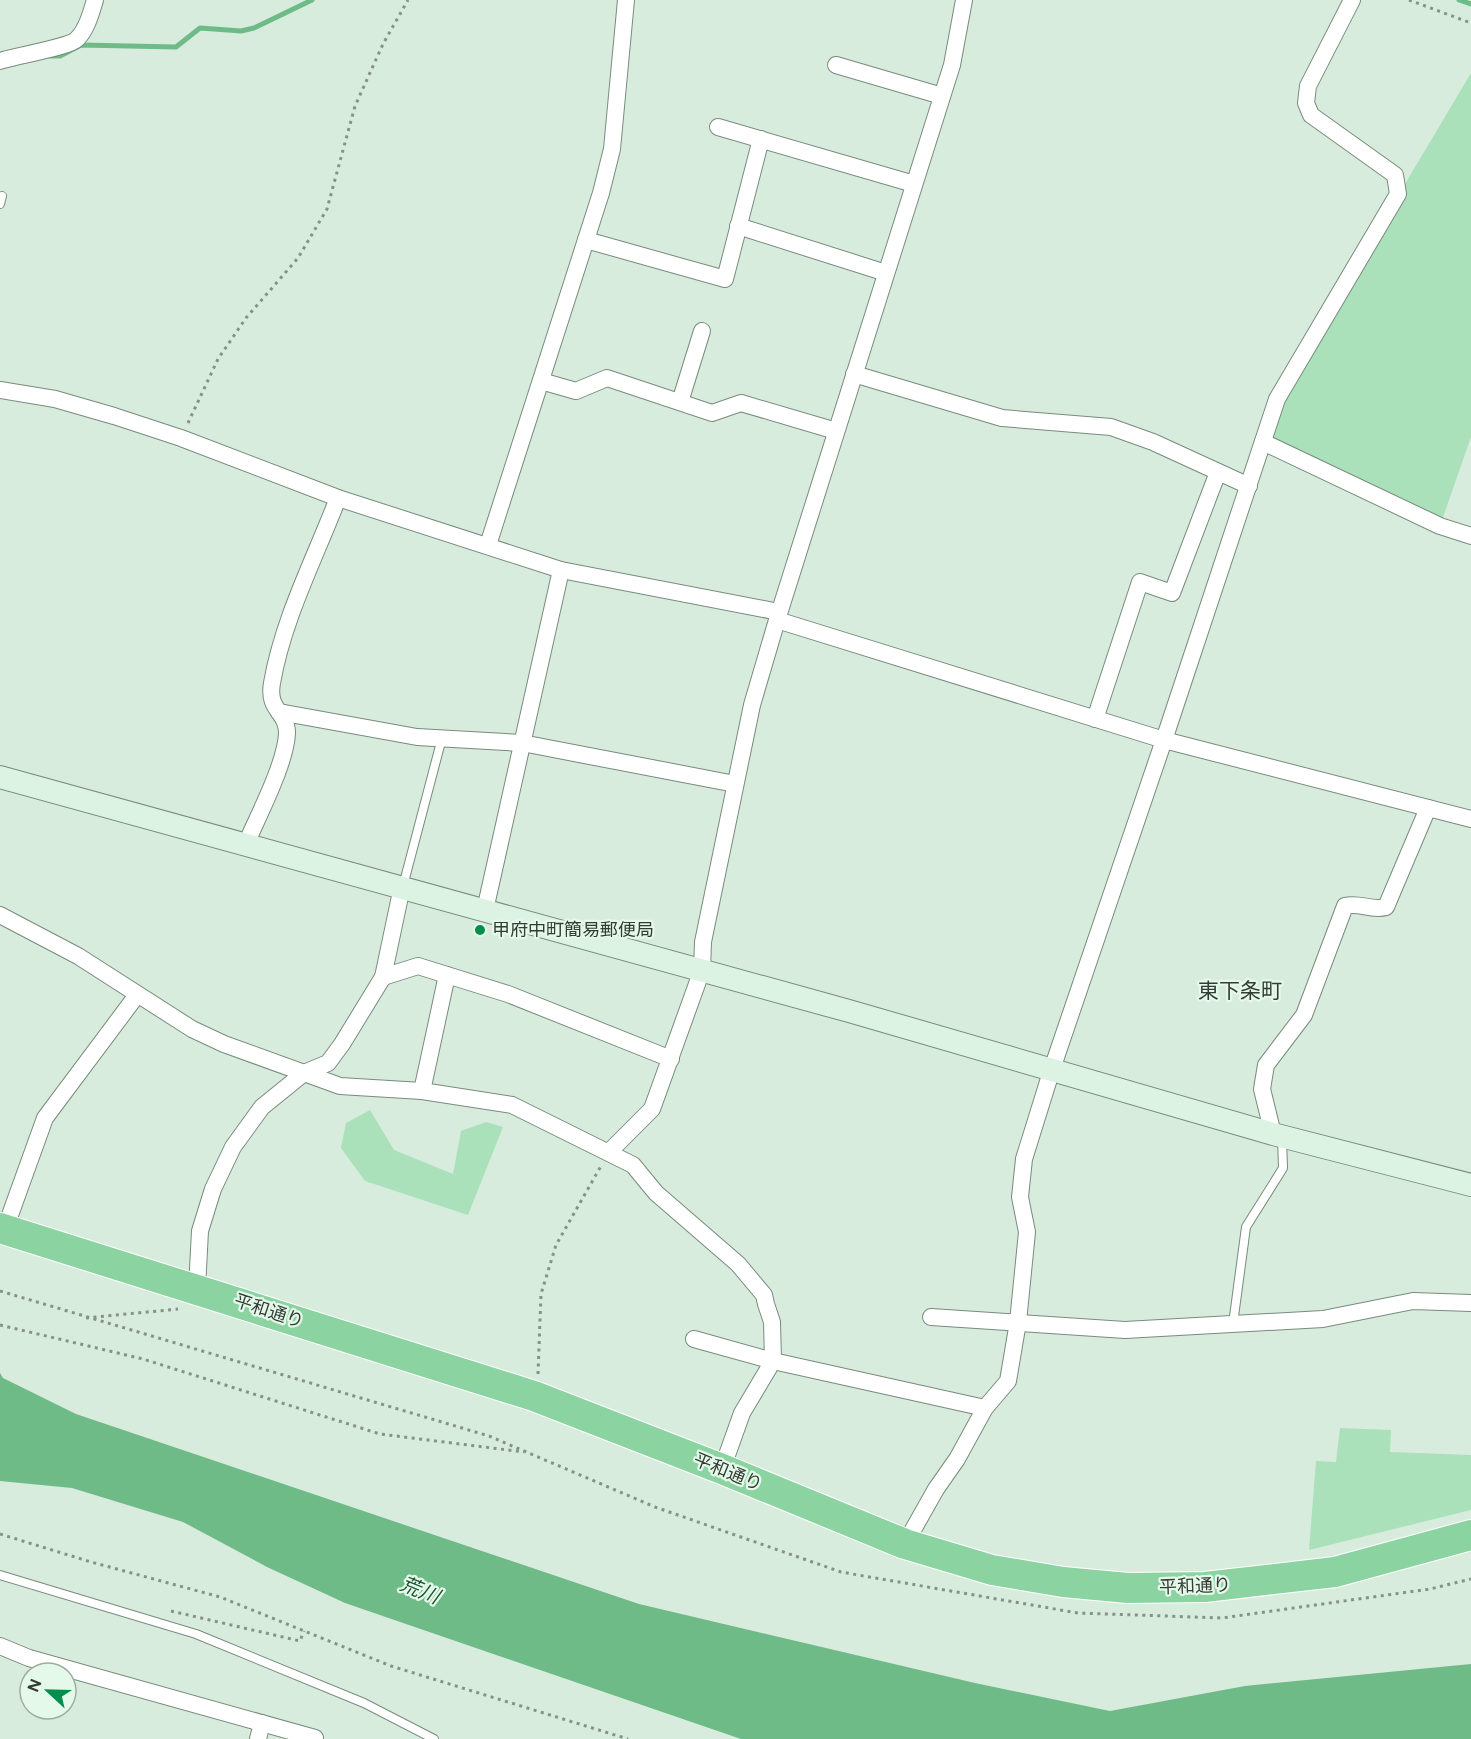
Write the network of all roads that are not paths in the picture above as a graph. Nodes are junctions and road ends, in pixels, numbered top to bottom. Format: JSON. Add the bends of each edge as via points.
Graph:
{"nodes":[{"id":1,"x":95,"y":0,"type":"edge"},
{"id":2,"x":626,"y":0,"type":"edge"},
{"id":3,"x":964,"y":0,"type":"edge"},
{"id":4,"x":1352,"y":0,"type":"edge"},
{"id":5,"x":0,"y":61,"type":"edge"},
{"id":6,"x":836,"y":65,"type":"dead end"},
{"id":7,"x":942,"y":96,"type":"junction"},
{"id":8,"x":718,"y":127,"type":"dead end"},
{"id":9,"x":761,"y":139,"type":"junction"},
{"id":10,"x":914,"y":184,"type":"junction"},
{"id":11,"x":738,"y":226,"type":"junction"},
{"id":12,"x":586,"y":240,"type":"junction"},
{"id":13,"x":886,"y":273,"type":"junction"},
{"id":14,"x":702,"y":331,"type":"dead end"},
{"id":15,"x":854,"y":374,"type":"junction"},
{"id":16,"x":541,"y":381,"type":"junction"},
{"id":17,"x":0,"y":390,"type":"edge"},
{"id":18,"x":680,"y":402,"type":"junction"},
{"id":19,"x":836,"y":431,"type":"junction"},
{"id":20,"x":1263,"y":442,"type":"junction"},
{"id":21,"x":1218,"y":472,"type":"junction"},
{"id":22,"x":1249,"y":486,"type":"junction"},
{"id":23,"x":338,"y":498,"type":"junction"},
{"id":24,"x":1471,"y":536,"type":"edge"},
{"id":25,"x":488,"y":545,"type":"junction"},
{"id":26,"x":561,"y":570,"type":"junction"},
{"id":27,"x":778,"y":616,"type":"junction"},
{"id":28,"x":279,"y":712,"type":"junction"},
{"id":29,"x":1095,"y":719,"type":"junction"},
{"id":30,"x":442,"y":738,"type":"junction"},
{"id":31,"x":1164,"y":740,"type":"junction"},
{"id":32,"x":522,"y":743,"type":"junction"},
{"id":33,"x":0,"y":777,"type":"edge"},
{"id":34,"x":735,"y":784,"type":"junction"},
{"id":35,"x":1428,"y":808,"type":"junction"},
{"id":36,"x":1471,"y":819,"type":"edge"},
{"id":37,"x":246,"y":844,"type":"junction"},
{"id":38,"x":402,"y":887,"type":"junction"},
{"id":39,"x":485,"y":910,"type":"junction"},
{"id":40,"x":0,"y":915,"type":"edge"},
{"id":41,"x":702,"y":970,"type":"junction"},
{"id":42,"x":447,"y":975,"type":"junction"},
{"id":43,"x":383,"y":977,"type":"junction"},
{"id":44,"x":137,"y":995,"type":"junction"},
{"id":45,"x":671,"y":1059,"type":"junction"},
{"id":46,"x":1052,"y":1069,"type":"junction"},
{"id":47,"x":304,"y":1073,"type":"junction"},
{"id":48,"x":422,"y":1092,"type":"junction"},
{"id":49,"x":1278,"y":1135,"type":"junction"},
{"id":50,"x":609,"y":1152,"type":"junction"},
{"id":51,"x":1471,"y":1185,"type":"edge"},
{"id":52,"x":2,"y":1228,"type":"edge"},
{"id":53,"x":197,"y":1288,"type":"junction"},
{"id":54,"x":1471,"y":1303,"type":"edge"},
{"id":55,"x":931,"y":1317,"type":"dead end"},
{"id":56,"x":1018,"y":1322,"type":"junction"},
{"id":57,"x":1233,"y":1324,"type":"junction"},
{"id":58,"x":694,"y":1339,"type":"dead end"},
{"id":59,"x":773,"y":1361,"type":"junction"},
{"id":60,"x":985,"y":1408,"type":"junction"},
{"id":61,"x":722,"y":1469,"type":"junction"},
{"id":62,"x":1471,"y":1535,"type":"edge"},
{"id":63,"x":905,"y":1544,"type":"junction"},
{"id":64,"x":0,"y":1575,"type":"edge"},
{"id":65,"x":0,"y":1646,"type":"edge"},
{"id":66,"x":260,"y":1731,"type":"edge"},
{"id":67,"x":315,"y":1738,"type":"edge"},
{"id":68,"x":434,"y":1739,"type":"edge"}],
"edges":[{"from":1,"to":5,"type":"street","via":[[77,40]]},
{"from":2,"to":12,"type":"street","via":[[612,149]]},
{"from":3,"to":7,"type":"street"},
{"from":4,"to":20,"type":"street","via":[[1308,86],[1306,103],[1311,115],[1395,175],[1398,194],[1277,399]]},
{"from":6,"to":7,"type":"street"},
{"from":7,"to":10,"type":"street"},
{"from":8,"to":9,"type":"street"},
{"from":9,"to":10,"type":"street"},
{"from":9,"to":11,"type":"street"},
{"from":10,"to":13,"type":"street"},
{"from":11,"to":12,"type":"street","via":[[724,279]]},
{"from":11,"to":13,"type":"street"},
{"from":12,"to":16,"type":"street"},
{"from":13,"to":15,"type":"street"},
{"from":14,"to":18,"type":"street"},
{"from":15,"to":19,"type":"street"},
{"from":15,"to":21,"type":"street","via":[[1002,418],[1111,428],[1153,442]]},
{"from":16,"to":18,"type":"street","via":[[576,391],[607,378]]},
{"from":16,"to":25,"type":"street"},
{"from":17,"to":23,"type":"street","via":[[55,399],[181,438]]},
{"from":18,"to":19,"type":"street","via":[[712,413],[741,403]]},
{"from":19,"to":27,"type":"street"},
{"from":20,"to":22,"type":"street"},
{"from":20,"to":24,"type":"street","via":[[1440,526]]},
{"from":21,"to":22,"type":"street"},
{"from":21,"to":29,"type":"street","via":[[1172,593],[1140,582]]},
{"from":22,"to":31,"type":"street"},
{"from":23,"to":25,"type":"street"},
{"from":23,"to":28,"type":"street","via":[[286,630],[272,683],[271,701]]},
{"from":25,"to":26,"type":"street"},
{"from":26,"to":27,"type":"street"},
{"from":26,"to":32,"type":"street"},
{"from":27,"to":29,"type":"street"},
{"from":27,"to":34,"type":"street","via":[[752,705]]},
{"from":28,"to":30,"type":"street"},
{"from":28,"to":37,"type":"street","via":[[287,733],[278,767]]},
{"from":29,"to":31,"type":"street"},
{"from":30,"to":32,"type":"street"},
{"from":30,"to":38,"type":"lane"},
{"from":31,"to":35,"type":"street"},
{"from":31,"to":46,"type":"street"},
{"from":32,"to":34,"type":"street"},
{"from":32,"to":39,"type":"street"},
{"from":33,"to":37,"type":"street"},
{"from":34,"to":41,"type":"street","via":[[703,942]]},
{"from":35,"to":36,"type":"street"},
{"from":35,"to":49,"type":"street","via":[[1386,907],[1375,910],[1354,904],[1345,906],[1304,1015],[1266,1065],[1262,1089]]},
{"from":37,"to":38,"type":"street"},
{"from":38,"to":39,"type":"street"},
{"from":38,"to":43,"type":"street"},
{"from":39,"to":41,"type":"street"},
{"from":40,"to":44,"type":"street","via":[[78,956]]},
{"from":41,"to":45,"type":"street"},
{"from":41,"to":46,"type":"street"},
{"from":42,"to":43,"type":"street","via":[[418,966]]},
{"from":42,"to":45,"type":"street","via":[[508,994]]},
{"from":42,"to":48,"type":"street"},
{"from":43,"to":47,"type":"street","via":[[328,1062]]},
{"from":44,"to":47,"type":"street","via":[[192,1029]]},
{"from":44,"to":52,"type":"street","via":[[45,1118]]},
{"from":45,"to":50,"type":"street","via":[[652,1109]]},
{"from":46,"to":49,"type":"street"},
{"from":46,"to":56,"type":"street","via":[[1024,1159],[1020,1197],[1027,1232]]},
{"from":47,"to":48,"type":"street","via":[[340,1086]]},
{"from":47,"to":53,"type":"street","via":[[262,1107],[233,1147],[213,1189],[200,1231]]},
{"from":48,"to":50,"type":"street","via":[[512,1105]]},
{"from":49,"to":51,"type":"street"},
{"from":49,"to":57,"type":"lane","via":[[1283,1168],[1246,1227]]},
{"from":50,"to":59,"type":"street","via":[[633,1165],[656,1194],[738,1264],[764,1295],[772,1322]]},
{"from":52,"to":53,"type":"highway","name":"平和通り"},
{"from":53,"to":61,"type":"highway","name":"平和通り","via":[[534,1396]]},
{"from":54,"to":57,"type":"street","via":[[1413,1301],[1323,1319]]},
{"from":55,"to":56,"type":"street"},
{"from":56,"to":57,"type":"street","via":[[1125,1330]]},
{"from":56,"to":60,"type":"street","via":[[1008,1381]]},
{"from":58,"to":59,"type":"street"},
{"from":59,"to":60,"type":"street"},
{"from":59,"to":61,"type":"street","via":[[742,1413]]},
{"from":60,"to":63,"type":"street"},
{"from":61,"to":63,"type":"highway","name":"平和通り"},
{"from":62,"to":63,"type":"highway","name":"平和通り","via":[[1335,1572],[1205,1587],[1128,1588],[1063,1582],[992,1570]]},
{"from":64,"to":68,"type":"lane","via":[[196,1634],[364,1703]]},
{"from":65,"to":66,"type":"street"},
{"from":66,"to":67,"type":"street"}]}
